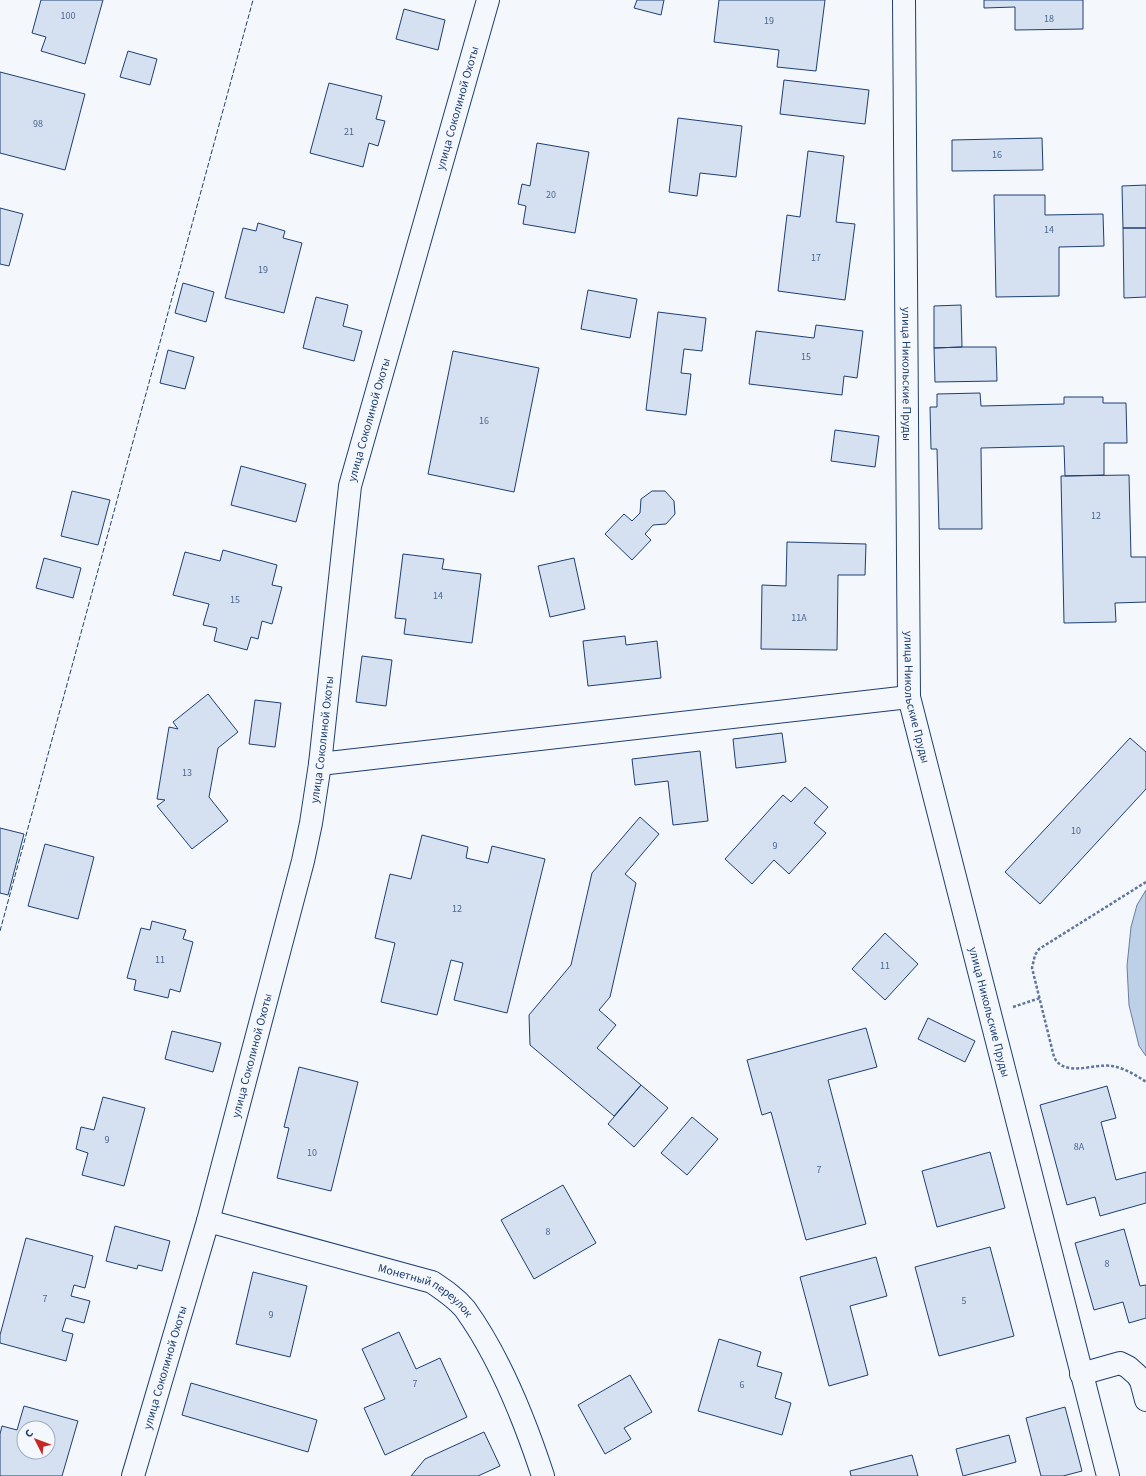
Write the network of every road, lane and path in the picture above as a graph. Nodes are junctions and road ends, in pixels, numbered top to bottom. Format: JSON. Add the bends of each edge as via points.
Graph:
{"nodes":[{"id":1,"x":488,"y":0,"type":"edge"},
{"id":2,"x":904,"y":0,"type":"edge"},
{"id":3,"x":909,"y":697,"type":"junction"},
{"id":4,"x":320,"y":764,"type":"junction"},
{"id":5,"x":1146,"y":882,"type":"edge"},
{"id":6,"x":1146,"y":1082,"type":"edge"},
{"id":7,"x":208,"y":1221,"type":"junction"},
{"id":8,"x":1081,"y":1374,"type":"junction"},
{"id":9,"x":1146,"y":1400,"type":"edge"},
{"id":10,"x":133,"y":1476,"type":"edge"},
{"id":11,"x":543,"y":1476,"type":"edge"},
{"id":12,"x":1108,"y":1476,"type":"edge"}],
"edges":[{"from":1,"to":4,"type":"street","name":"улица Соколиной Охоты","via":[[350,486]]},
{"from":2,"to":3,"type":"street","name":"улица Никольские Пруды"},
{"from":3,"to":4,"type":"street"},
{"from":3,"to":8,"type":"street","name":"улица Никольские Пруды"},
{"from":4,"to":7,"type":"street","name":"улица Соколиной Охоты","via":[[311,823],[295,896]]},
{"from":5,"to":6,"type":"path","via":[[1039,949],[1032,968],[1054,1057],[1060,1065],[1070,1069],[1113,1066],[1126,1070]]},
{"from":7,"to":10,"type":"street","name":"улица Соколиной Охоты"},
{"from":7,"to":11,"type":"street","name":"Монетный переулок","via":[[410,1275],[432,1282],[449,1293],[464,1309],[509,1388]]},
{"from":8,"to":9,"type":"street","via":[[1120,1364],[1128,1367],[1141,1381]]},
{"from":8,"to":12,"type":"street","name":"улица Никольские Пруды"}]}
